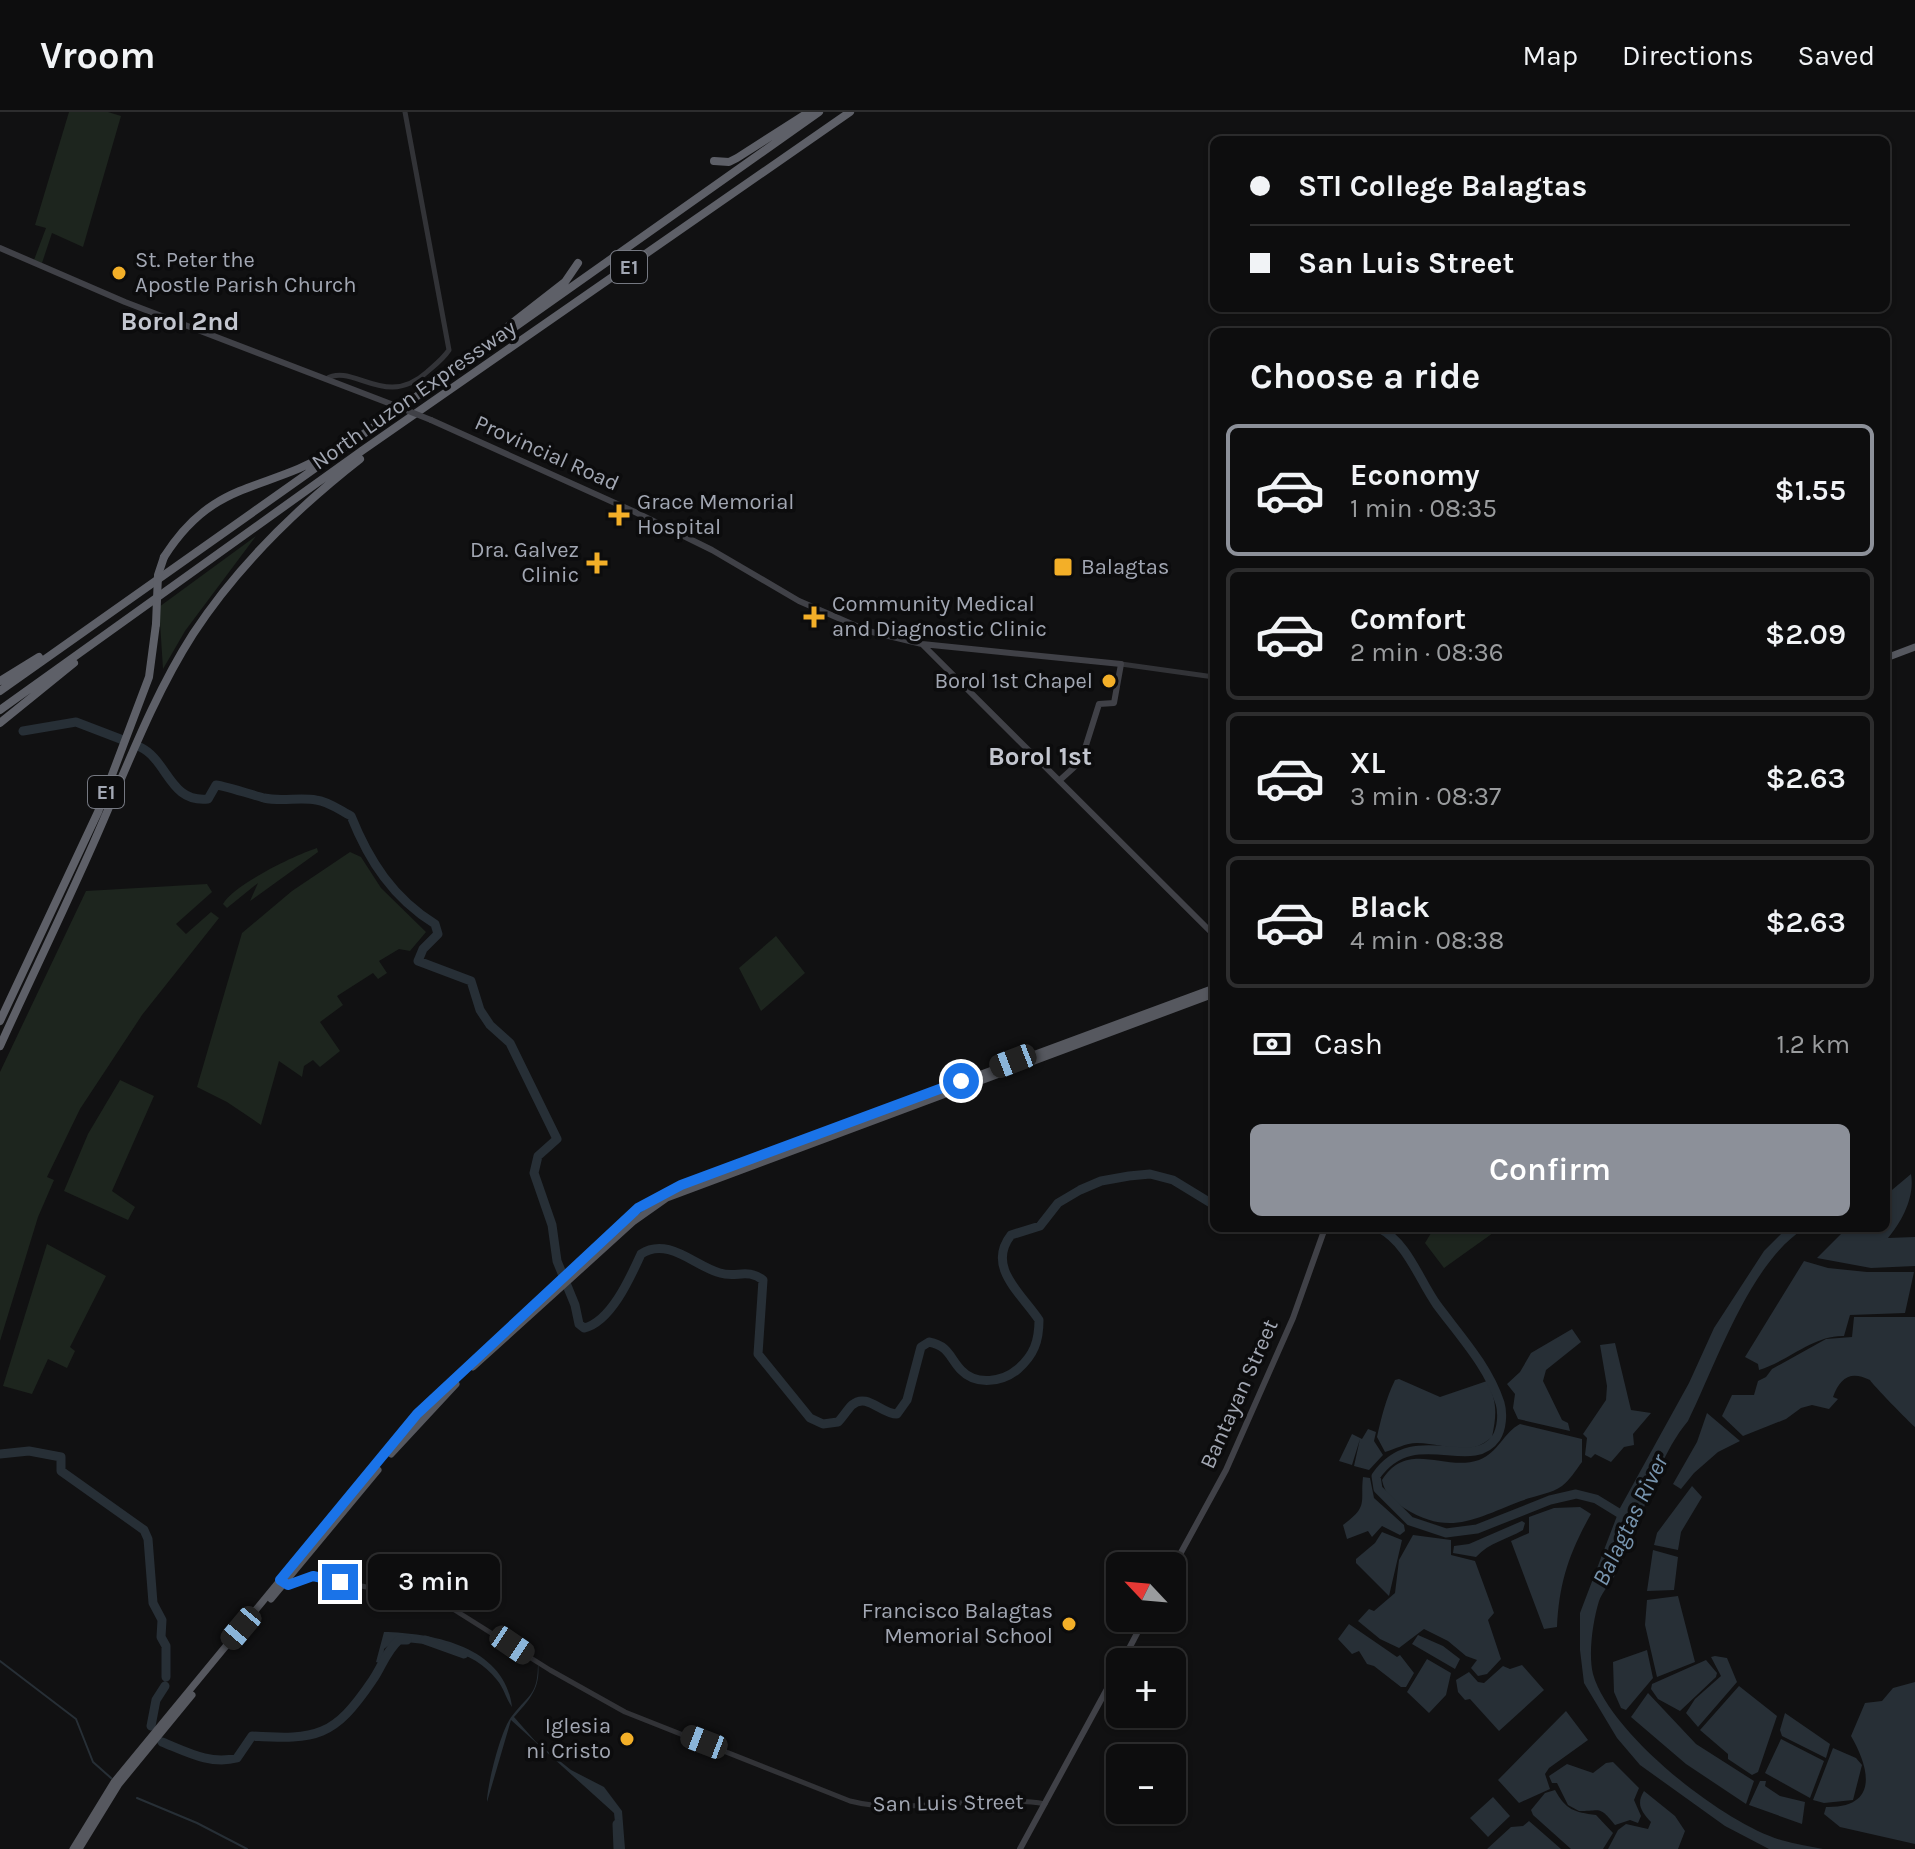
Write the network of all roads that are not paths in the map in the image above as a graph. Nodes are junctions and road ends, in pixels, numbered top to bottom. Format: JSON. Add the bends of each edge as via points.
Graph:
{"nodes":[{"id":1,"x":405,"y":112,"type":"edge"},
{"id":2,"x":809,"y":112,"type":"edge"},
{"id":3,"x":819,"y":112,"type":"edge"},
{"id":4,"x":850,"y":112,"type":"edge"},
{"id":5,"x":714,"y":161,"type":"dead end"},
{"id":6,"x":0,"y":248,"type":"edge"},
{"id":7,"x":578,"y":263,"type":"dead end"},
{"id":8,"x":443,"y":378,"type":"junction"},
{"id":9,"x":326,"y":379,"type":"junction"},
{"id":10,"x":407,"y":403,"type":"junction"},
{"id":11,"x":408,"y":421,"type":"junction"},
{"id":12,"x":124,"y":603,"type":"junction"},
{"id":13,"x":135,"y":613,"type":"junction"},
{"id":14,"x":922,"y":644,"type":"junction"},
{"id":15,"x":1915,"y":647,"type":"edge"},
{"id":16,"x":1890,"y":656,"type":"edge"},
{"id":17,"x":1121,"y":664,"type":"junction"},
{"id":18,"x":1210,"y":676,"type":"edge"},
{"id":19,"x":0,"y":681,"type":"edge"},
{"id":20,"x":0,"y":691,"type":"edge"},
{"id":21,"x":0,"y":710,"type":"edge"},
{"id":22,"x":0,"y":723,"type":"edge"},
{"id":23,"x":1060,"y":780,"type":"junction"},
{"id":24,"x":78,"y":870,"type":"junction"},
{"id":25,"x":66,"y":894,"type":"junction"},
{"id":26,"x":1210,"y":931,"type":"edge"},
{"id":27,"x":1210,"y":992,"type":"edge"},
{"id":28,"x":0,"y":1021,"type":"edge"},
{"id":29,"x":0,"y":1046,"type":"edge"},
{"id":30,"x":1324,"y":1232,"type":"edge"},
{"id":31,"x":1181,"y":1552,"type":"edge"},
{"id":32,"x":282,"y":1582,"type":"junction"},
{"id":33,"x":1106,"y":1692,"type":"edge"},
{"id":34,"x":1045,"y":1804,"type":"junction"},
{"id":35,"x":76,"y":1849,"type":"edge"},
{"id":36,"x":1020,"y":1849,"type":"edge"}],
"edges":[{"from":1,"to":9,"type":"street","via":[[449,350],[406,387],[336,375]]},
{"from":2,"to":5,"type":"highway","via":[[737,158]]},
{"from":3,"to":8,"type":"highway","name":"North Luzon Expressway","number":"E1"},
{"from":4,"to":11,"type":"highway","name":"North Luzon Expressway","number":"E1"},
{"from":6,"to":9,"type":"main road","name":"Provincial Road"},
{"from":7,"to":8,"type":"highway","via":[[555,290]]},
{"from":8,"to":10,"type":"highway","name":"North Luzon Expressway","number":"E1"},
{"from":9,"to":14,"type":"main road","name":"Provincial Road","bridge":true,"via":[[635,512],[799,601],[868,631]]},
{"from":10,"to":12,"type":"highway","name":"North Luzon Expressway","number":"E1"},
{"from":10,"to":24,"type":"highway","number":"E1","bridge":true,"via":[[328,454],[218,499],[177,536],[158,575],[149,677]]},
{"from":11,"to":13,"type":"highway","name":"North Luzon Expressway","number":"E1"},
{"from":11,"to":24,"type":"highway","number":"E1","via":[[289,520],[221,594],[151,711]]},
{"from":12,"to":19,"type":"highway"},
{"from":12,"to":20,"type":"highway","name":"North Luzon Expressway","number":"E1"},
{"from":13,"to":21,"type":"highway","name":"North Luzon Expressway","number":"E1"},
{"from":13,"to":22,"type":"highway"},
{"from":14,"to":17,"type":"main road","name":"Provincial Road"},
{"from":14,"to":23,"type":"main road"},
{"from":15,"to":16,"type":"highway"},
{"from":17,"to":18,"type":"street"},
{"from":17,"to":23,"type":"main road","via":[[1114,703],[1099,704],[1081,761]]},
{"from":23,"to":26,"type":"main road"},
{"from":24,"to":25,"type":"highway","number":"E1"},
{"from":25,"to":28,"type":"highway","number":"E1"},
{"from":25,"to":29,"type":"highway","number":"E1"},
{"from":27,"to":32,"type":"highway","via":[[666,1192],[625,1219],[417,1414]]},
{"from":30,"to":31,"type":"main road","name":"Bantayan Street","via":[[1293,1318],[1226,1470]]},
{"from":32,"to":34,"type":"street","name":"San Luis Street","via":[[313,1576],[437,1603],[625,1712],[850,1801]]},
{"from":32,"to":35,"type":"highway","via":[[119,1784]]},
{"from":33,"to":34,"type":"main road"},
{"from":34,"to":36,"type":"main road"}]}
